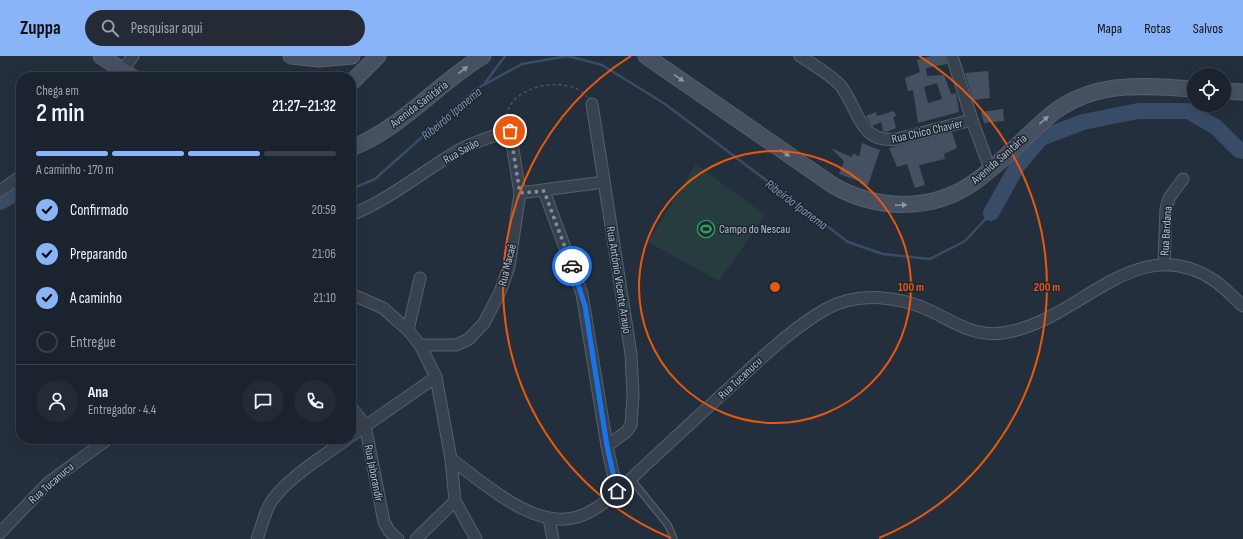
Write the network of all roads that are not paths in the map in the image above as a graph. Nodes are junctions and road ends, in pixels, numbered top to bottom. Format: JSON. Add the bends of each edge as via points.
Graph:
{"nodes":[{"id":1,"x":101,"y":56,"type":"edge"},
{"id":2,"x":133,"y":56,"type":"edge"},
{"id":3,"x":291,"y":56,"type":"edge"},
{"id":4,"x":352,"y":56,"type":"edge"},
{"id":5,"x":378,"y":56,"type":"edge"},
{"id":6,"x":483,"y":56,"type":"edge"},
{"id":7,"x":646,"y":56,"type":"edge"},
{"id":8,"x":800,"y":56,"type":"edge"},
{"id":9,"x":952,"y":56,"type":"edge"},
{"id":10,"x":124,"y":72,"type":"edge"},
{"id":11,"x":128,"y":72,"type":"edge"},
{"id":12,"x":356,"y":78,"type":"edge"},
{"id":13,"x":1187,"y":89,"type":"edge"},
{"id":14,"x":1231,"y":91,"type":"edge"},
{"id":15,"x":1243,"y":92,"type":"edge"},
{"id":16,"x":592,"y":104,"type":"road end"},
{"id":17,"x":972,"y":120,"type":"junction"},
{"id":18,"x":510,"y":131,"type":"joint"},
{"id":19,"x":356,"y":146,"type":"edge"},
{"id":20,"x":990,"y":170,"type":"junction"},
{"id":21,"x":1183,"y":179,"type":"dead end"},
{"id":22,"x":16,"y":180,"type":"edge"},
{"id":23,"x":604,"y":182,"type":"junction"},
{"id":24,"x":0,"y":191,"type":"edge"},
{"id":25,"x":544,"y":191,"type":"junction"},
{"id":26,"x":520,"y":193,"type":"junction"},
{"id":27,"x":356,"y":212,"type":"edge"},
{"id":28,"x":1164,"y":264,"type":"junction"},
{"id":29,"x":420,"y":278,"type":"dead end"},
{"id":30,"x":356,"y":296,"type":"edge"},
{"id":31,"x":1243,"y":306,"type":"edge"},
{"id":32,"x":408,"y":330,"type":"junction"},
{"id":33,"x":420,"y":345,"type":"junction"},
{"id":34,"x":436,"y":377,"type":"junction"},
{"id":35,"x":356,"y":413,"type":"edge"},
{"id":36,"x":365,"y":425,"type":"junction"},
{"id":37,"x":356,"y":432,"type":"edge"},
{"id":38,"x":101,"y":444,"type":"edge"},
{"id":39,"x":340,"y":444,"type":"edge"},
{"id":40,"x":607,"y":446,"type":"junction"},
{"id":41,"x":451,"y":459,"type":"junction"},
{"id":42,"x":630,"y":478,"type":"junction"},
{"id":43,"x":617,"y":491,"type":"junction"},
{"id":44,"x":455,"y":501,"type":"junction"},
{"id":45,"x":549,"y":519,"type":"junction"},
{"id":46,"x":0,"y":533,"type":"edge"},
{"id":47,"x":258,"y":539,"type":"edge"},
{"id":48,"x":398,"y":539,"type":"edge"},
{"id":49,"x":416,"y":539,"type":"edge"},
{"id":50,"x":476,"y":539,"type":"edge"},
{"id":51,"x":553,"y":539,"type":"edge"},
{"id":52,"x":674,"y":539,"type":"edge"}],
"edges":[{"from":1,"to":10,"type":"street"},
{"from":2,"to":11,"type":"street"},
{"from":3,"to":4,"type":"street"},
{"from":5,"to":12,"type":"street"},
{"from":19,"to":6,"type":"street","name":"Avenida Sanitária","one_way":true,"via":[[385,130]]},
{"from":7,"to":20,"type":"street","name":"Avenida Sanitária","one_way":true,"via":[[816,175],[841,190],[866,200],[894,205],[936,201],[956,194]]},
{"from":8,"to":17,"type":"street","name":"Rua Chico Chavier","via":[[834,80],[845,92],[861,126],[887,141]]},
{"from":9,"to":17,"type":"street"},
{"from":20,"to":13,"type":"street","name":"Avenida Sanitária","one_way":true,"via":[[1064,104],[1088,93],[1124,86]]},
{"from":14,"to":15,"type":"street"},
{"from":16,"to":23,"type":"street","name":"Rua Antônio Vicente Araujo"},
{"from":17,"to":20,"type":"street"},
{"from":18,"to":26,"type":"street","name":"Rua Macaé"},
{"from":18,"to":27,"type":"street","name":"Rua Saião","via":[[485,138],[461,149],[402,187]]},
{"from":21,"to":28,"type":"street","name":"Rua Bardana","via":[[1169,198],[1166,209]]},
{"from":22,"to":24,"type":"street"},
{"from":23,"to":25,"type":"street"},
{"from":23,"to":40,"type":"street","name":"Rua Antônio Vicente Araujo","via":[[631,354],[634,395],[629,428]]},
{"from":25,"to":26,"type":"street"},
{"from":25,"to":40,"type":"street","via":[[582,294]]},
{"from":26,"to":33,"type":"street","name":"Rua Macaé","via":[[509,267],[500,292],[484,322],[473,336],[461,344]]},
{"from":28,"to":31,"type":"street","name":"Rua Tucanucu","via":[[1205,275]]},
{"from":28,"to":42,"type":"street","name":"Rua Tucanucu","via":[[1132,270],[1050,317],[1002,334],[986,334],[972,330],[912,303],[895,299],[858,298],[828,308],[805,322],[773,348]]},
{"from":29,"to":32,"type":"street"},
{"from":30,"to":32,"type":"street","via":[[382,308]]},
{"from":32,"to":33,"type":"street"},
{"from":33,"to":34,"type":"street"},
{"from":34,"to":36,"type":"street"},
{"from":34,"to":41,"type":"street"},
{"from":35,"to":36,"type":"street","name":"Rua Jaborandir"},
{"from":36,"to":37,"type":"street"},
{"from":36,"to":48,"type":"street","name":"Rua Jaborandir","via":[[384,522]]},
{"from":38,"to":46,"type":"street","name":"Rua Tucanucu","via":[[50,482]]},
{"from":39,"to":47,"type":"street","via":[[285,486],[275,497],[267,509]]},
{"from":40,"to":43,"type":"street"},
{"from":41,"to":44,"type":"street"},
{"from":41,"to":45,"type":"street","name":"Rua Tucanucu","via":[[526,512]]},
{"from":42,"to":43,"type":"street","name":"Rua Tucanucu"},
{"from":42,"to":52,"type":"lane","via":[[668,525]]},
{"from":43,"to":45,"type":"street","name":"Rua Tucanucu","via":[[578,517],[565,520]]},
{"from":44,"to":49,"type":"street"},
{"from":44,"to":50,"type":"street"},
{"from":45,"to":51,"type":"street"}]}
